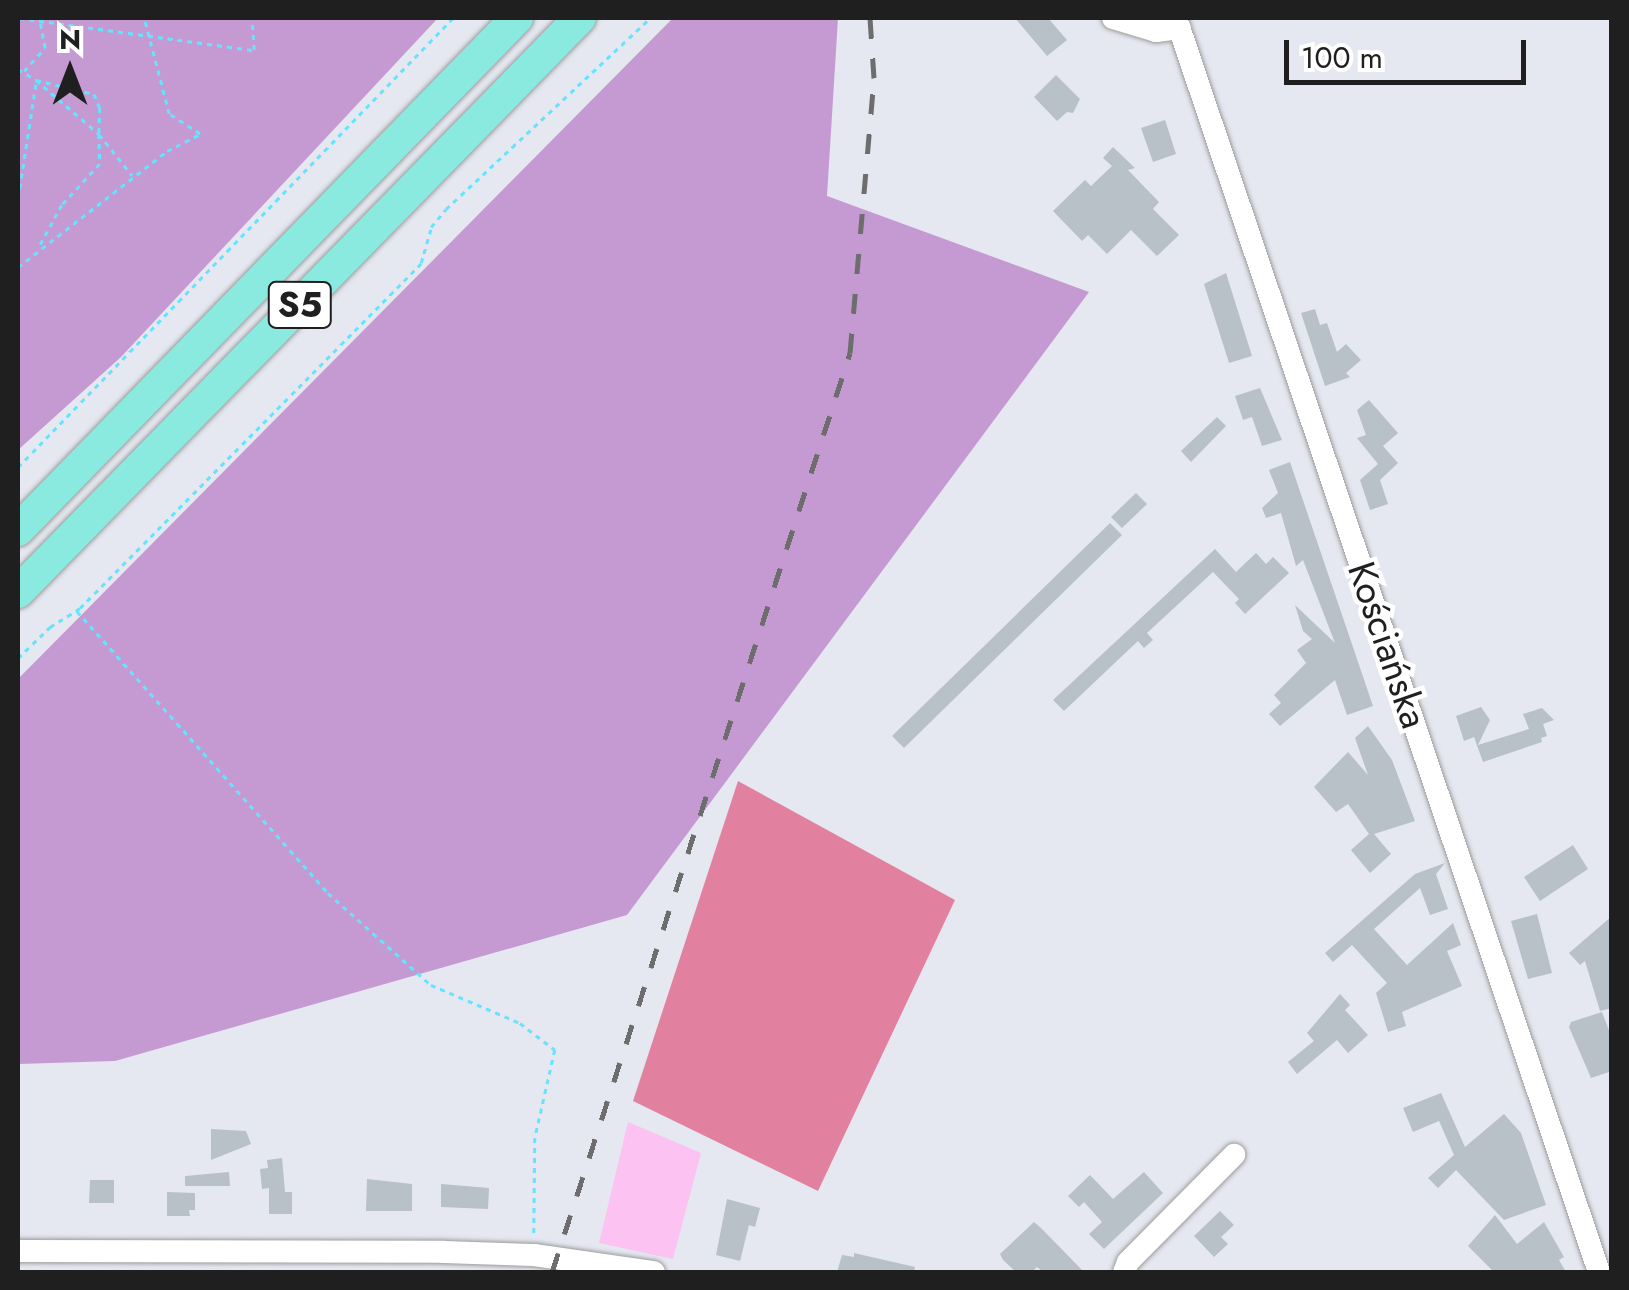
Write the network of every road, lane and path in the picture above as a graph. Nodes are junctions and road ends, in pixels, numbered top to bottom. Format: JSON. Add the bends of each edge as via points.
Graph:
{"nodes":[{"id":1,"x":19,"y":18,"type":"edge"},
{"id":2,"x":144,"y":18,"type":"edge"},
{"id":3,"x":252,"y":18,"type":"edge"},
{"id":4,"x":453,"y":18,"type":"edge"},
{"id":5,"x":517,"y":18,"type":"edge"},
{"id":6,"x":580,"y":18,"type":"edge"},
{"id":7,"x":650,"y":18,"type":"edge"},
{"id":8,"x":1113,"y":18,"type":"edge"},
{"id":9,"x":40,"y":20,"type":"junction"},
{"id":10,"x":1178,"y":23,"type":"edge"},
{"id":11,"x":152,"y":39,"type":"junction"},
{"id":12,"x":18,"y":69,"type":"edge"},
{"id":13,"x":23,"y":72,"type":"junction"},
{"id":14,"x":36,"y":80,"type":"junction"},
{"id":15,"x":99,"y":134,"type":"junction"},
{"id":16,"x":132,"y":176,"type":"junction"},
{"id":17,"x":18,"y":198,"type":"edge"},
{"id":18,"x":37,"y":250,"type":"junction"},
{"id":19,"x":18,"y":267,"type":"edge"},
{"id":20,"x":18,"y":467,"type":"edge"},
{"id":21,"x":18,"y":530,"type":"edge"},
{"id":22,"x":18,"y":592,"type":"edge"},
{"id":23,"x":76,"y":610,"type":"junction"},
{"id":24,"x":18,"y":658,"type":"edge"},
{"id":25,"x":1234,"y":1155,"type":"dead end"},
{"id":26,"x":18,"y":1251,"type":"edge"},
{"id":27,"x":534,"y":1255,"type":"junction"},
{"id":28,"x":654,"y":1272,"type":"edge"},
{"id":29,"x":1124,"y":1272,"type":"edge"},
{"id":30,"x":1599,"y":1272,"type":"edge"}],
"edges":[{"from":1,"to":9,"type":"path"},
{"from":2,"to":11,"type":"path"},
{"from":3,"to":11,"type":"path","via":[[254,50]]},
{"from":4,"to":20,"type":"path"},
{"from":5,"to":21,"type":"highway","number":"S5"},
{"from":6,"to":22,"type":"highway","number":"S5"},
{"from":7,"to":23,"type":"path","via":[[446,209],[431,227],[421,263]]},
{"from":8,"to":10,"type":"street","via":[[1156,31]]},
{"from":9,"to":11,"type":"path"},
{"from":9,"to":13,"type":"path","via":[[44,48]]},
{"from":10,"to":30,"type":"street","name":"Kościańska"},
{"from":11,"to":16,"type":"path","via":[[170,114],[200,134]]},
{"from":12,"to":13,"type":"path"},
{"from":13,"to":14,"type":"path"},
{"from":14,"to":15,"type":"path"},
{"from":14,"to":15,"type":"path","via":[[94,94]]},
{"from":14,"to":17,"type":"path"},
{"from":15,"to":16,"type":"path"},
{"from":15,"to":18,"type":"path","via":[[100,164],[62,205]]},
{"from":16,"to":18,"type":"path"},
{"from":18,"to":19,"type":"path"},
{"from":23,"to":24,"type":"path"},
{"from":23,"to":27,"type":"path","via":[[328,892],[431,985],[520,1024],[555,1050],[535,1138]]},
{"from":25,"to":29,"type":"street"},
{"from":26,"to":27,"type":"street"},
{"from":27,"to":28,"type":"street"}]}
